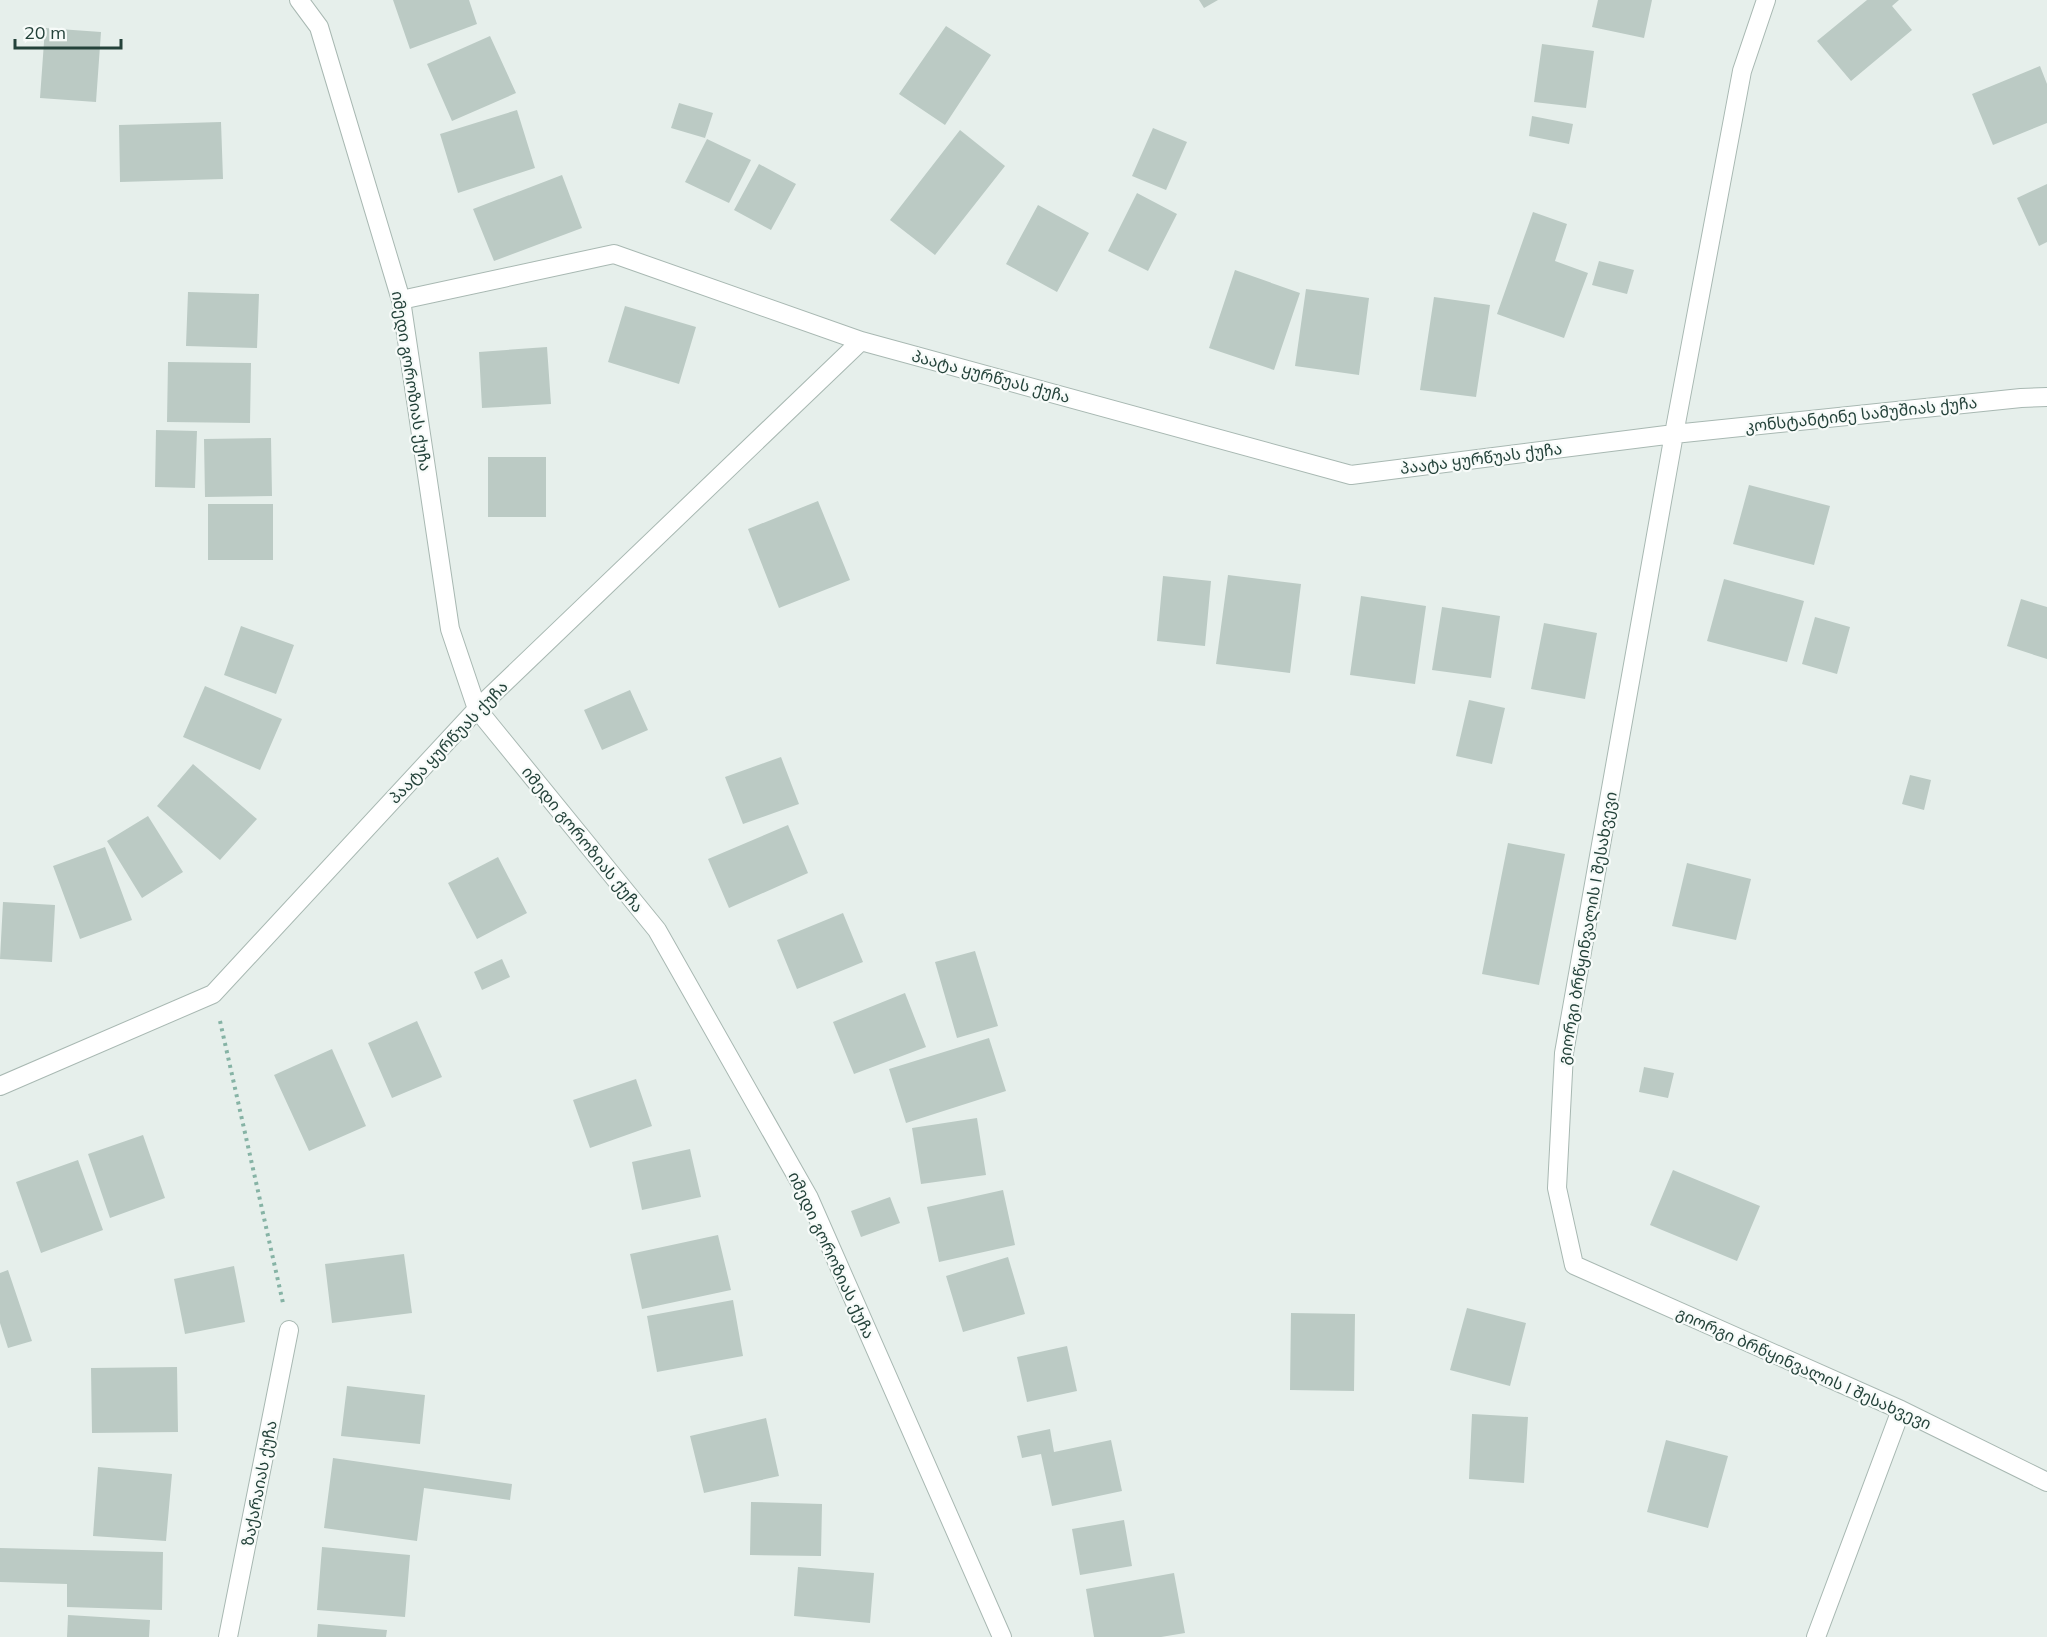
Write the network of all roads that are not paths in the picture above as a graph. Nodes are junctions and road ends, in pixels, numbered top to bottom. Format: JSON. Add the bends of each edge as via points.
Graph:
{"nodes":[{"id":1,"x":299,"y":0,"type":"edge"},
{"id":2,"x":1766,"y":0,"type":"edge"},
{"id":3,"x":401,"y":300,"type":"junction"},
{"id":4,"x":861,"y":341,"type":"junction"},
{"id":5,"x":2047,"y":397,"type":"edge"},
{"id":6,"x":1674,"y":434,"type":"junction"},
{"id":7,"x":477,"y":709,"type":"junction"},
{"id":8,"x":0,"y":1086,"type":"edge"},
{"id":9,"x":289,"y":1330,"type":"road end"},
{"id":10,"x":1901,"y":1410,"type":"junction"},
{"id":11,"x":2047,"y":1482,"type":"edge"},
{"id":12,"x":228,"y":1637,"type":"edge"},
{"id":13,"x":1002,"y":1637,"type":"edge"},
{"id":14,"x":1816,"y":1637,"type":"edge"}],
"edges":[{"from":1,"to":3,"type":"street","name":"იმედი გოროზიას ქუჩა","via":[[319,27]]},
{"from":2,"to":6,"type":"street","via":[[1742,71]]},
{"from":3,"to":4,"type":"street","name":"პაატა ყურწუას ქუჩა","via":[[614,254]]},
{"from":3,"to":7,"type":"street","name":"იმედი გოროზიას ქუჩა","via":[[450,629]]},
{"from":4,"to":6,"type":"street","name":"პაატა ყურწუას ქუჩა","via":[[1351,475]]},
{"from":4,"to":7,"type":"street","name":"პაატა ყურწუას ქუჩა"},
{"from":5,"to":6,"type":"street","name":"კონსტანტინე სამუშიას ქუჩა"},
{"from":6,"to":10,"type":"street","name":"გიორგი ბრწყინვალის I შესახვევი","via":[[1564,1053],[1557,1188],[1574,1265]]},
{"from":7,"to":8,"type":"street","name":"პაატა ყურწუას ქუჩა","via":[[213,994]]},
{"from":7,"to":13,"type":"street","name":"იმედი გოროზიას ქუჩა","via":[[657,930],[792,1167]]},
{"from":9,"to":12,"type":"street","name":"ზაქარაიას ქუჩა"},
{"from":10,"to":11,"type":"street","name":"გიორგი ბრწყინვალის I შესახვევი"},
{"from":10,"to":14,"type":"street"}]}
